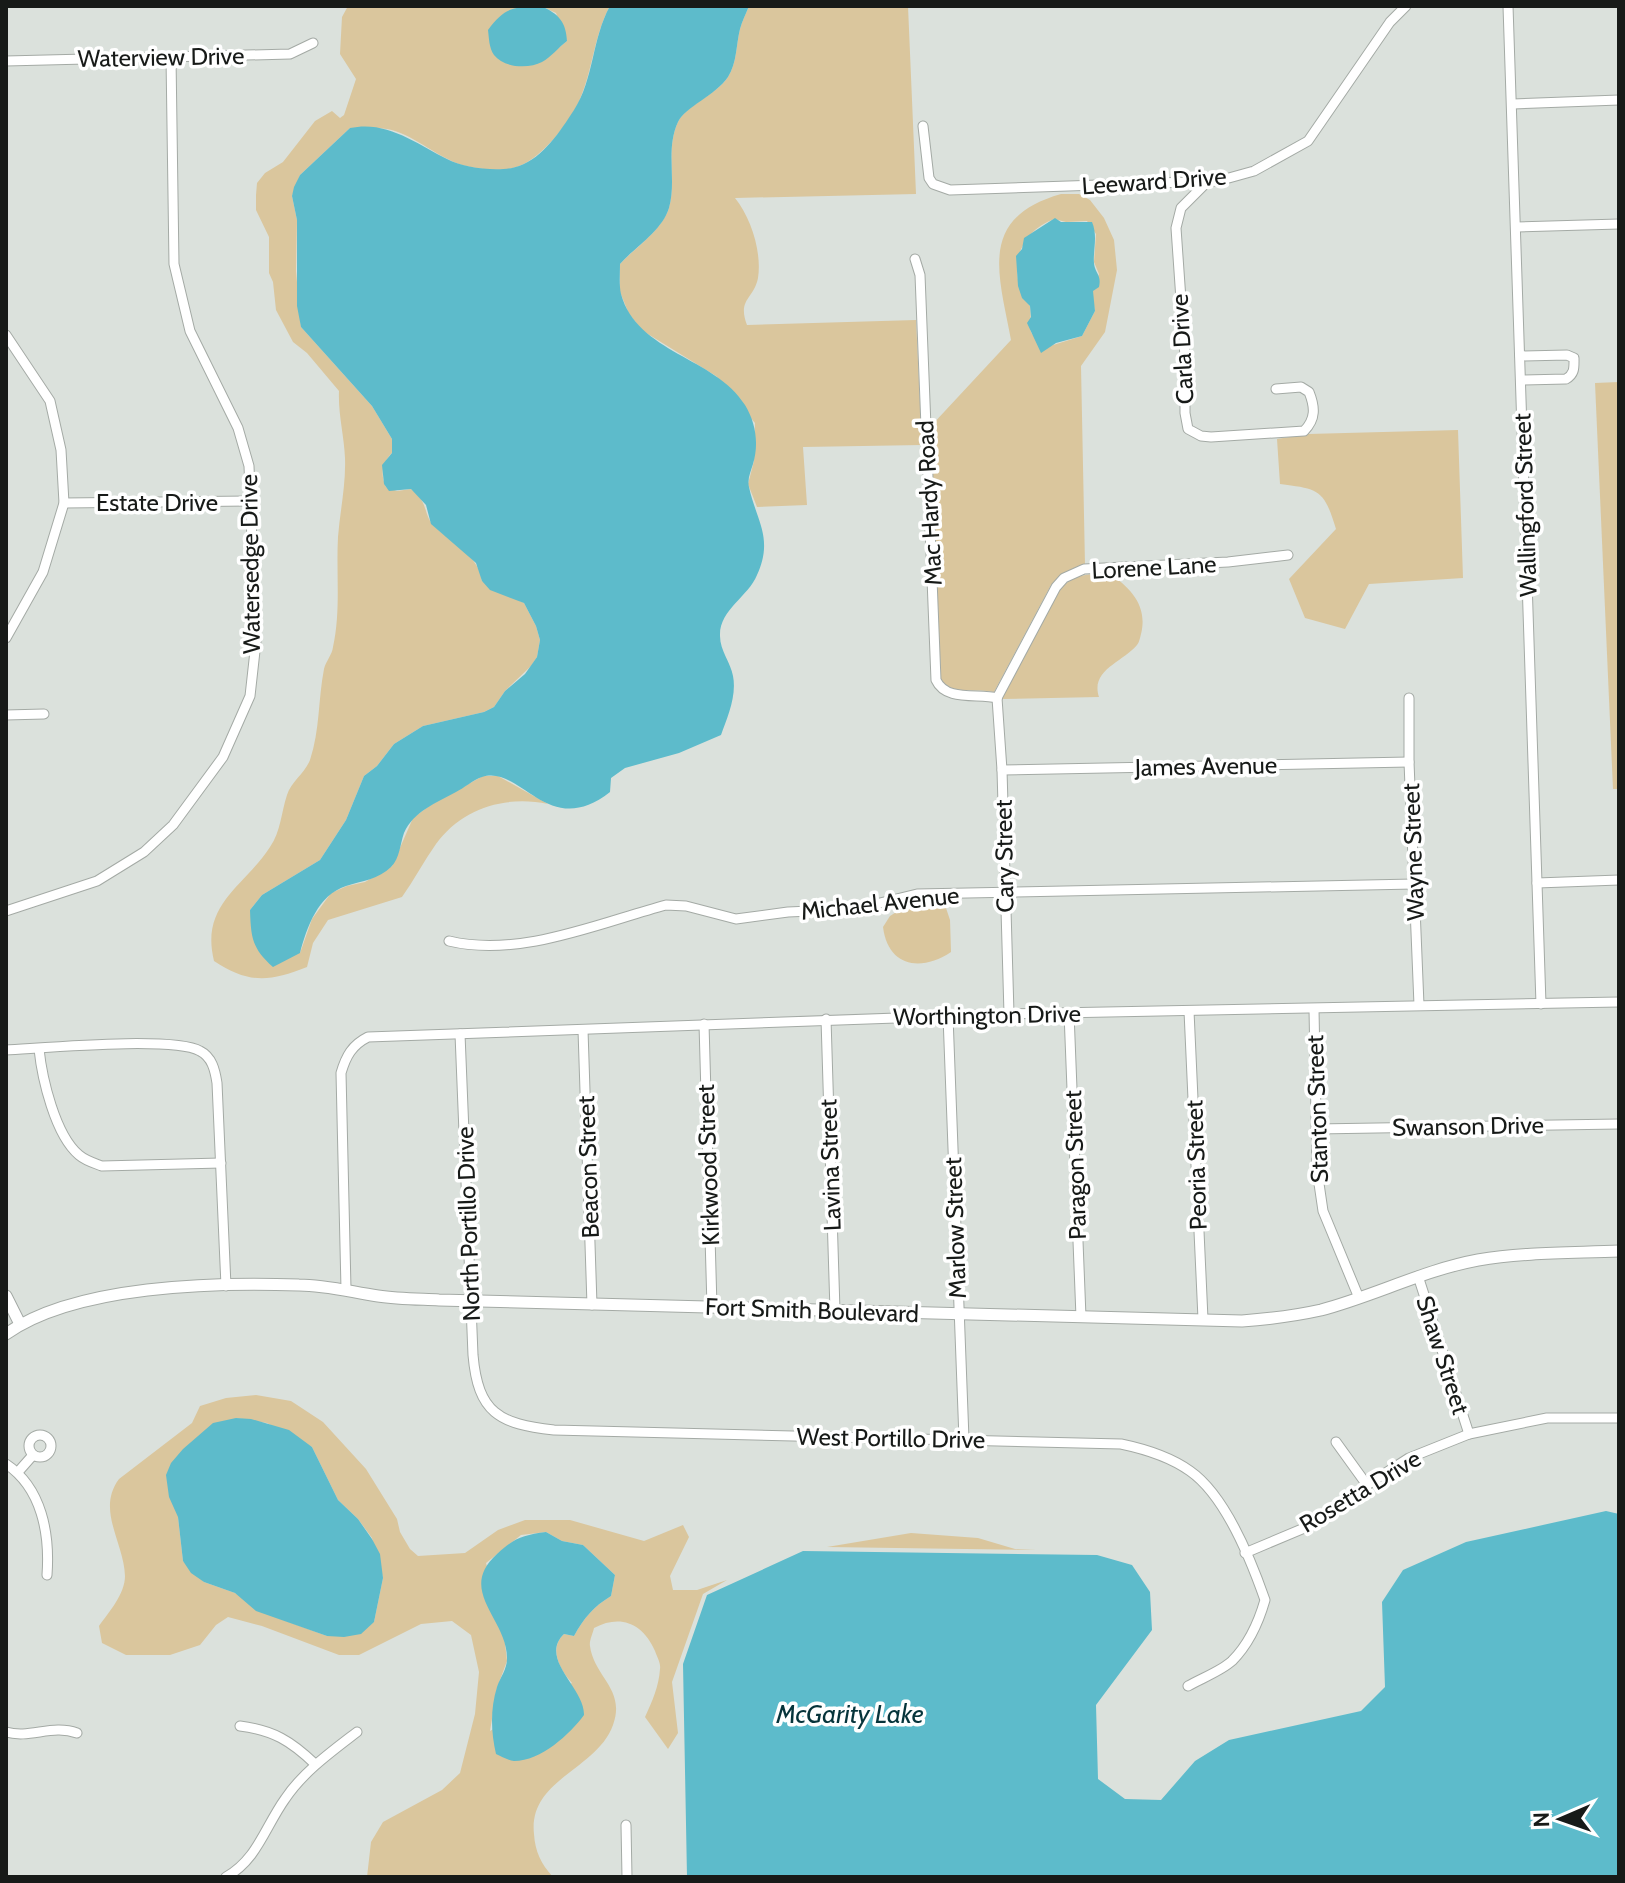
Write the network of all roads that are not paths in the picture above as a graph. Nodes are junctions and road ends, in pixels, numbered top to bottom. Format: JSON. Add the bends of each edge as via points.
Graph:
{"nodes":[{"id":1,"x":1406,"y":6,"type":"edge"},
{"id":2,"x":1508,"y":6,"type":"edge"},
{"id":3,"x":313,"y":43,"type":"dead end"},
{"id":4,"x":171,"y":57,"type":"junction"},
{"id":5,"x":6,"y":61,"type":"edge"},
{"id":6,"x":1619,"y":100,"type":"edge"},
{"id":7,"x":1513,"y":104,"type":"junction"},
{"id":8,"x":923,"y":126,"type":"dead end"},
{"id":9,"x":1207,"y":182,"type":"junction"},
{"id":10,"x":1619,"y":224,"type":"edge"},
{"id":11,"x":1517,"y":227,"type":"junction"},
{"id":12,"x":915,"y":259,"type":"dead end"},
{"id":13,"x":6,"y":335,"type":"edge"},
{"id":14,"x":1520,"y":356,"type":"junction"},
{"id":15,"x":1521,"y":380,"type":"junction"},
{"id":16,"x":1276,"y":389,"type":"dead end"},
{"id":17,"x":250,"y":501,"type":"junction"},
{"id":18,"x":64,"y":503,"type":"junction"},
{"id":19,"x":1288,"y":555,"type":"dead end"},
{"id":20,"x":6,"y":638,"type":"edge"},
{"id":21,"x":997,"y":698,"type":"junction"},
{"id":22,"x":1409,"y":698,"type":"dead end"},
{"id":23,"x":44,"y":714,"type":"dead end"},
{"id":24,"x":6,"y":715,"type":"edge"},
{"id":25,"x":1409,"y":762,"type":"junction"},
{"id":26,"x":1002,"y":770,"type":"junction"},
{"id":27,"x":1619,"y":880,"type":"edge"},
{"id":28,"x":1537,"y":883,"type":"junction"},
{"id":29,"x":1414,"y":884,"type":"junction"},
{"id":30,"x":1005,"y":893,"type":"junction"},
{"id":31,"x":6,"y":911,"type":"edge"},
{"id":32,"x":449,"y":941,"type":"dead end"},
{"id":33,"x":1619,"y":1002,"type":"edge"},
{"id":34,"x":1541,"y":1004,"type":"junction"},
{"id":35,"x":1419,"y":1005,"type":"junction"},
{"id":36,"x":1314,"y":1009,"type":"junction"},
{"id":37,"x":1189,"y":1011,"type":"junction"},
{"id":38,"x":1069,"y":1013,"type":"junction"},
{"id":39,"x":1009,"y":1014,"type":"junction"},
{"id":40,"x":948,"y":1016,"type":"junction"},
{"id":41,"x":826,"y":1019,"type":"junction"},
{"id":42,"x":704,"y":1024,"type":"junction"},
{"id":43,"x":583,"y":1030,"type":"junction"},
{"id":44,"x":460,"y":1034,"type":"junction"},
{"id":45,"x":39,"y":1049,"type":"junction"},
{"id":46,"x":6,"y":1050,"type":"edge"},
{"id":47,"x":1619,"y":1124,"type":"edge"},
{"id":48,"x":1317,"y":1129,"type":"junction"},
{"id":49,"x":221,"y":1163,"type":"junction"},
{"id":50,"x":1619,"y":1251,"type":"edge"},
{"id":51,"x":1418,"y":1276,"type":"junction"},
{"id":52,"x":226,"y":1286,"type":"junction"},
{"id":53,"x":346,"y":1289,"type":"junction"},
{"id":54,"x":6,"y":1296,"type":"edge"},
{"id":55,"x":1359,"y":1298,"type":"junction"},
{"id":56,"x":472,"y":1301,"type":"junction"},
{"id":57,"x":592,"y":1305,"type":"junction"},
{"id":58,"x":712,"y":1307,"type":"junction"},
{"id":59,"x":835,"y":1311,"type":"junction"},
{"id":60,"x":957,"y":1313,"type":"junction"},
{"id":61,"x":1081,"y":1317,"type":"junction"},
{"id":62,"x":1203,"y":1319,"type":"junction"},
{"id":63,"x":20,"y":1324,"type":"junction"},
{"id":64,"x":6,"y":1334,"type":"edge"},
{"id":65,"x":491,"y":1411,"type":"joint"},
{"id":66,"x":1619,"y":1418,"type":"edge"},
{"id":67,"x":1469,"y":1434,"type":"junction"},
{"id":68,"x":964,"y":1439,"type":"junction"},
{"id":69,"x":1336,"y":1442,"type":"dead end"},
{"id":70,"x":33,"y":1455,"type":"dead end"},
{"id":71,"x":6,"y":1464,"type":"edge"},
{"id":72,"x":18,"y":1472,"type":"junction"},
{"id":73,"x":1367,"y":1485,"type":"junction"},
{"id":74,"x":1245,"y":1553,"type":"junction"},
{"id":75,"x":47,"y":1575,"type":"dead end"},
{"id":76,"x":1188,"y":1686,"type":"dead end"},
{"id":77,"x":240,"y":1726,"type":"dead end"},
{"id":78,"x":6,"y":1732,"type":"edge"},
{"id":79,"x":357,"y":1732,"type":"dead end"},
{"id":80,"x":77,"y":1733,"type":"dead end"},
{"id":81,"x":315,"y":1764,"type":"junction"},
{"id":82,"x":626,"y":1825,"type":"dead end"},
{"id":83,"x":233,"y":1875,"type":"edge"},
{"id":84,"x":627,"y":1877,"type":"edge"}],
"edges":[{"from":1,"to":9,"type":"street","name":"Leeward Drive","via":[[1308,141],[1254,171]]},
{"from":2,"to":7,"type":"street","name":"Wallingford Street"},
{"from":3,"to":4,"type":"street","name":"Waterview Drive","via":[[290,54]]},
{"from":4,"to":5,"type":"street","name":"Waterview Drive"},
{"from":4,"to":17,"type":"street","name":"Watersedge Drive","via":[[174,264],[190,331],[238,428],[249,466]]},
{"from":6,"to":7,"type":"street"},
{"from":7,"to":11,"type":"street","name":"Wallingford Street"},
{"from":8,"to":9,"type":"street","name":"Leeward Drive","via":[[929,178],[950,190]]},
{"from":9,"to":16,"type":"street","name":"Carla Drive","via":[[1181,208],[1176,228],[1188,429],[1211,437],[1304,431],[1314,410],[1309,392],[1301,387]]},
{"from":10,"to":11,"type":"street"},
{"from":11,"to":14,"type":"street","name":"Wallingford Street"},
{"from":12,"to":21,"type":"street","name":"Mac Hardy Road","via":[[920,275],[936,680],[945,692]]},
{"from":13,"to":18,"type":"street","via":[[50,401],[61,450]]},
{"from":14,"to":15,"type":"street","name":"Wallingford Street"},
{"from":14,"to":15,"type":"street","via":[[1574,358],[1572,375],[1566,379]]},
{"from":15,"to":28,"type":"street","name":"Wallingford Street"},
{"from":17,"to":18,"type":"street","name":"Estate Drive"},
{"from":17,"to":31,"type":"street","name":"Watersedge Drive","via":[[256,642],[250,696],[223,757],[173,825],[144,852],[97,881]]},
{"from":18,"to":20,"type":"street","via":[[43,572]]},
{"from":19,"to":21,"type":"street","name":"Lorene Lane","via":[[1072,574],[1056,587]]},
{"from":21,"to":26,"type":"street","name":"Cary Street"},
{"from":22,"to":25,"type":"street","name":"Wayne Street"},
{"from":23,"to":24,"type":"street"},
{"from":25,"to":26,"type":"street","name":"James Avenue"},
{"from":25,"to":29,"type":"street","name":"Wayne Street"},
{"from":26,"to":30,"type":"street","name":"Cary Street"},
{"from":27,"to":28,"type":"street"},
{"from":28,"to":34,"type":"street","name":"Wallingford Street"},
{"from":29,"to":30,"type":"street","name":"Michael Avenue"},
{"from":29,"to":35,"type":"street","name":"Wayne Street"},
{"from":30,"to":32,"type":"street","name":"Michael Avenue","via":[[917,894],[855,909],[736,919],[666,905],[519,943]]},
{"from":30,"to":39,"type":"street","name":"Cary Street"},
{"from":33,"to":34,"type":"street","name":"Worthington Drive"},
{"from":34,"to":35,"type":"street","name":"Worthington Drive"},
{"from":35,"to":36,"type":"street","name":"Worthington Drive"},
{"from":36,"to":37,"type":"street","name":"Worthington Drive"},
{"from":36,"to":48,"type":"street","name":"Stanton Street"},
{"from":37,"to":38,"type":"street","name":"Worthington Drive"},
{"from":37,"to":62,"type":"street","name":"Peoria Street"},
{"from":38,"to":39,"type":"street","name":"Worthington Drive"},
{"from":38,"to":61,"type":"street","name":"Paragon Street"},
{"from":39,"to":40,"type":"street","name":"Worthington Drive"},
{"from":40,"to":41,"type":"street","name":"Worthington Drive"},
{"from":40,"to":60,"type":"street","name":"Marlow Street"},
{"from":41,"to":42,"type":"street","name":"Worthington Drive"},
{"from":41,"to":59,"type":"street","name":"Lavina Street"},
{"from":42,"to":43,"type":"street","name":"Worthington Drive"},
{"from":42,"to":58,"type":"street","name":"Kirkwood Street"},
{"from":43,"to":44,"type":"street","name":"Worthington Drive"},
{"from":43,"to":57,"type":"street","name":"Beacon Street"},
{"from":44,"to":53,"type":"street","name":"Worthington Drive","via":[[368,1037],[346,1058],[341,1073]]},
{"from":44,"to":56,"type":"street","name":"North Portillo Drive"},
{"from":45,"to":46,"type":"street"},
{"from":45,"to":49,"type":"street","via":[[43,1084],[69,1144],[87,1161],[102,1166]]},
{"from":45,"to":49,"type":"street","via":[[168,1044],[200,1051],[210,1058],[217,1083]]},
{"from":47,"to":48,"type":"street","name":"Swanson Drive"},
{"from":48,"to":55,"type":"street","name":"Stanton Street","via":[[1323,1211]]},
{"from":49,"to":52,"type":"street"},
{"from":50,"to":51,"type":"street","name":"Fort Smith Boulevard","via":[[1529,1254]]},
{"from":51,"to":55,"type":"street","name":"Fort Smith Boulevard"},
{"from":51,"to":67,"type":"street","name":"Shaw Street"},
{"from":52,"to":53,"type":"street","name":"Fort Smith Boulevard"},
{"from":52,"to":63,"type":"street","name":"Fort Smith Boulevard","via":[[126,1292]]},
{"from":53,"to":56,"type":"street","name":"Fort Smith Boulevard"},
{"from":54,"to":63,"type":"street"},
{"from":55,"to":62,"type":"street","name":"Fort Smith Boulevard","via":[[1280,1319]]},
{"from":56,"to":57,"type":"street","name":"Fort Smith Boulevard"},
{"from":56,"to":65,"type":"street","name":"North Portillo Drive","via":[[475,1380]]},
{"from":57,"to":58,"type":"street","name":"Fort Smith Boulevard"},
{"from":58,"to":59,"type":"street","name":"Fort Smith Boulevard"},
{"from":59,"to":60,"type":"street","name":"Fort Smith Boulevard"},
{"from":60,"to":61,"type":"street","name":"Fort Smith Boulevard"},
{"from":60,"to":68,"type":"street","name":"Marlow Street"},
{"from":61,"to":62,"type":"street","name":"Fort Smith Boulevard"},
{"from":63,"to":64,"type":"street","name":"Fort Smith Boulevard"},
{"from":65,"to":68,"type":"street","name":"West Portillo Drive","via":[[525,1426],[554,1430]]},
{"from":66,"to":67,"type":"street","name":"Rosetta Drive","via":[[1547,1418]]},
{"from":67,"to":73,"type":"street","name":"Rosetta Drive","via":[[1409,1458]]},
{"from":68,"to":74,"type":"street","name":"West Portillo Drive","via":[[1121,1444],[1150,1450],[1193,1472],[1221,1504]]},
{"from":69,"to":73,"type":"street"},
{"from":70,"to":72,"type":"street"},
{"from":71,"to":72,"type":"street"},
{"from":72,"to":75,"type":"street","via":[[29,1483],[41,1513],[49,1545]]},
{"from":73,"to":74,"type":"street","name":"Rosetta Drive","via":[[1321,1521]]},
{"from":74,"to":76,"type":"street","name":"West Portillo Drive","via":[[1270,1599],[1230,1662]]},
{"from":77,"to":81,"type":"street","via":[[292,1742]]},
{"from":78,"to":80,"type":"street","via":[[62,1727]]},
{"from":79,"to":81,"type":"street"},
{"from":81,"to":83,"type":"street","via":[[285,1798],[250,1859]]},
{"from":82,"to":84,"type":"street"}]}
